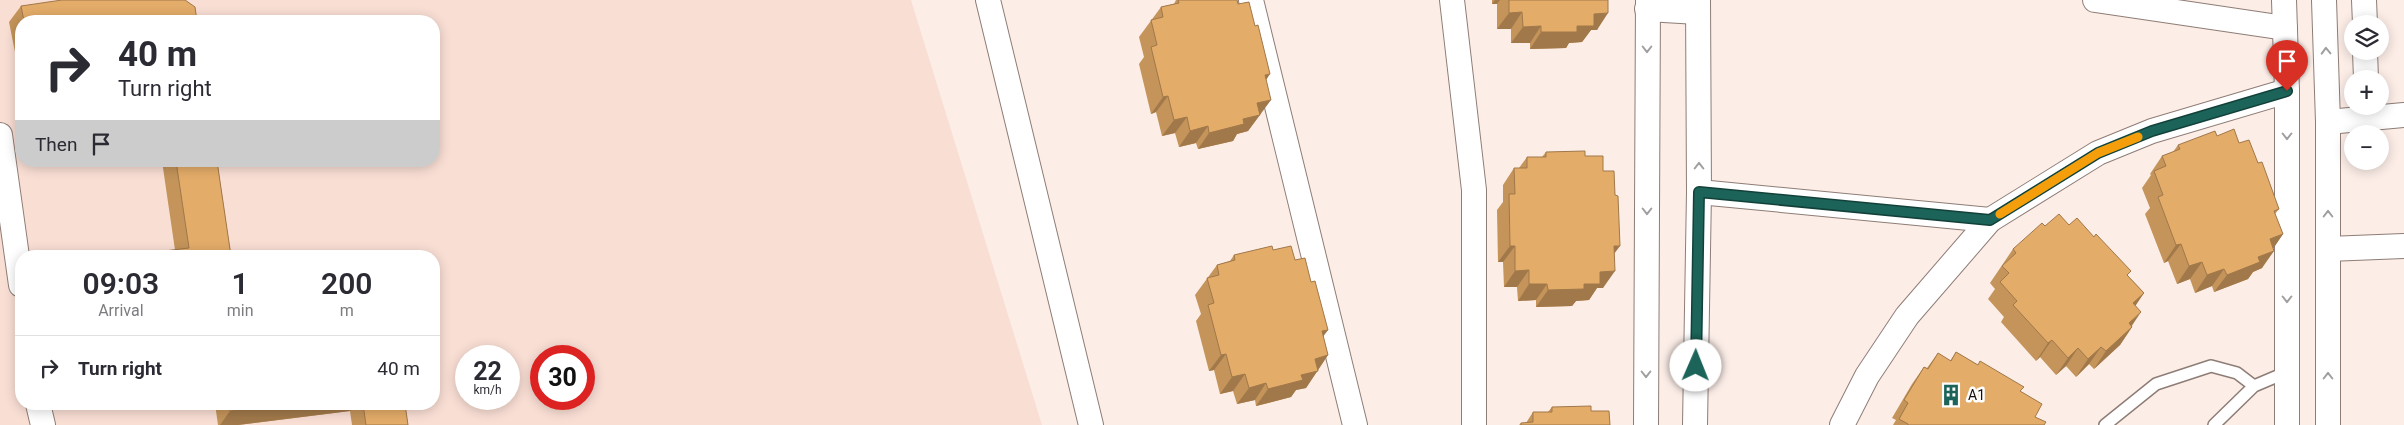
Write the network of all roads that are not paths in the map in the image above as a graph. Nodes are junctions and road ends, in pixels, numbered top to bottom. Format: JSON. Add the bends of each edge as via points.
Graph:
{"nodes":[{"id":1,"x":988,"y":0,"type":"edge"},
{"id":2,"x":1251,"y":0,"type":"edge"},
{"id":3,"x":1452,"y":0,"type":"edge"},
{"id":4,"x":2095,"y":0,"type":"edge"},
{"id":5,"x":2284,"y":0,"type":"edge"},
{"id":6,"x":2324,"y":0,"type":"edge"},
{"id":7,"x":2364,"y":0,"type":"edge"},
{"id":8,"x":1647,"y":5,"type":"edge"},
{"id":9,"x":1698,"y":6,"type":"edge"},
{"id":10,"x":2365,"y":15,"type":"edge"},
{"id":11,"x":2285,"y":28,"type":"junction"},
{"id":12,"x":2287,"y":91,"type":"junction"},
{"id":13,"x":2389,"y":114,"type":"edge"},
{"id":14,"x":2355,"y":115,"type":"edge"},
{"id":15,"x":2404,"y":115,"type":"edge"},
{"id":16,"x":2328,"y":122,"type":"junction"},
{"id":17,"x":0,"y":135,"type":"edge"},
{"id":18,"x":1699,"y":192,"type":"junction"},
{"id":19,"x":1990,"y":220,"type":"junction"},
{"id":20,"x":2404,"y":246,"type":"edge"},
{"id":21,"x":2328,"y":249,"type":"junction"},
{"id":22,"x":16,"y":250,"type":"edge"},
{"id":23,"x":2287,"y":372,"type":"junction"},
{"id":24,"x":2254,"y":386,"type":"junction"},
{"id":25,"x":39,"y":410,"type":"edge"},
{"id":26,"x":1698,"y":424,"type":"edge"},
{"id":27,"x":43,"y":425,"type":"edge"},
{"id":28,"x":1092,"y":425,"type":"edge"},
{"id":29,"x":1355,"y":425,"type":"edge"},
{"id":30,"x":1474,"y":425,"type":"edge"},
{"id":31,"x":1646,"y":425,"type":"edge"},
{"id":32,"x":1842,"y":425,"type":"edge"},
{"id":33,"x":2105,"y":425,"type":"edge"},
{"id":34,"x":2214,"y":425,"type":"edge"},
{"id":35,"x":2287,"y":425,"type":"edge"},
{"id":36,"x":2328,"y":425,"type":"edge"}],
"edges":[{"from":1,"to":28,"type":"street"},
{"from":2,"to":29,"type":"street"},
{"from":3,"to":30,"type":"street","via":[[1474,190]]},
{"from":4,"to":11,"type":"street"},
{"from":5,"to":11,"type":"street"},
{"from":16,"to":6,"type":"street","one_way":true},
{"from":7,"to":10,"type":"street"},
{"from":8,"to":9,"type":"street"},
{"from":8,"to":31,"type":"street","one_way":true},
{"from":18,"to":9,"type":"street","one_way":true},
{"from":11,"to":12,"type":"street"},
{"from":12,"to":19,"type":"street","via":[[2152,131],[2098,153]]},
{"from":12,"to":23,"type":"street","one_way":true},
{"from":13,"to":15,"type":"street"},
{"from":14,"to":16,"type":"street"},
{"from":21,"to":16,"type":"street","one_way":true},
{"from":17,"to":22,"type":"street"},
{"from":18,"to":19,"type":"street"},
{"from":18,"to":26,"type":"street"},
{"from":19,"to":32,"type":"street","via":[[1907,316],[1867,376]]},
{"from":20,"to":21,"type":"street"},
{"from":36,"to":21,"type":"street","one_way":true},
{"from":23,"to":24,"type":"lane"},
{"from":23,"to":35,"type":"street"},
{"from":24,"to":33,"type":"lane","via":[[2237,373],[2211,366],[2156,384]]},
{"from":24,"to":34,"type":"lane"},
{"from":25,"to":27,"type":"street"}]}
